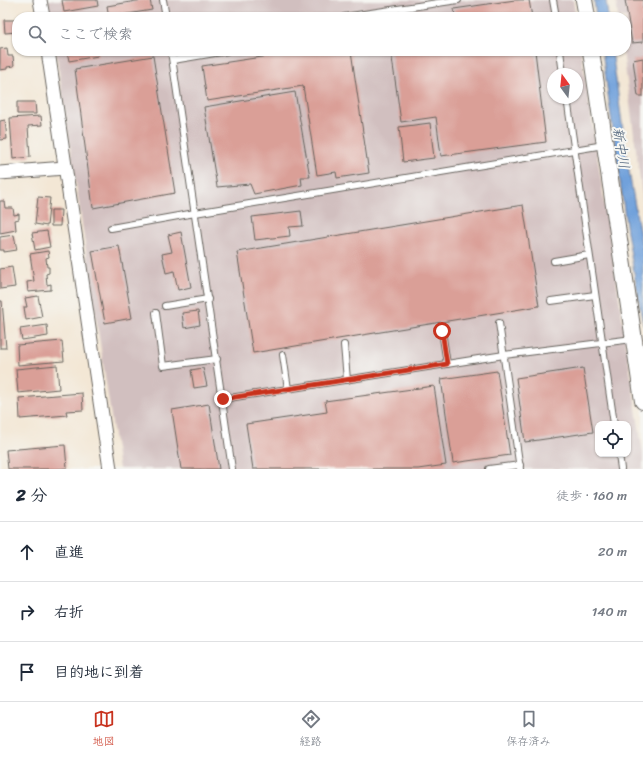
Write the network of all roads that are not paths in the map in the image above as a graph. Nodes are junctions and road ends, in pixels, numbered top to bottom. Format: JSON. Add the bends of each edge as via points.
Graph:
{"nodes":[{"id":1,"x":40,"y":0,"type":"edge"},
{"id":2,"x":163,"y":0,"type":"edge"},
{"id":3,"x":458,"y":0,"type":"edge"},
{"id":4,"x":553,"y":0,"type":"edge"},
{"id":5,"x":584,"y":0,"type":"edge"},
{"id":6,"x":42,"y":12,"type":"edge"},
{"id":7,"x":165,"y":12,"type":"edge"},
{"id":8,"x":378,"y":12,"type":"edge"},
{"id":9,"x":555,"y":12,"type":"edge"},
{"id":10,"x":586,"y":12,"type":"edge"},
{"id":11,"x":49,"y":56,"type":"edge"},
{"id":12,"x":173,"y":56,"type":"edge"},
{"id":13,"x":197,"y":56,"type":"edge"},
{"id":14,"x":561,"y":56,"type":"edge"},
{"id":15,"x":592,"y":56,"type":"edge"},
{"id":16,"x":173,"y":60,"type":"junction"},
{"id":17,"x":562,"y":68,"type":"edge"},
{"id":18,"x":568,"y":104,"type":"edge"},
{"id":19,"x":605,"y":145,"type":"junction"},
{"id":20,"x":574,"y":150,"type":"junction"},
{"id":21,"x":65,"y":168,"type":"junction"},
{"id":22,"x":0,"y":173,"type":"edge"},
{"id":23,"x":195,"y":213,"type":"junction"},
{"id":24,"x":111,"y":228,"type":"dead end"},
{"id":25,"x":589,"y":255,"type":"junction"},
{"id":26,"x":554,"y":260,"type":"dead end"},
{"id":27,"x":595,"y":296,"type":"junction"},
{"id":28,"x":208,"y":298,"type":"junction"},
{"id":29,"x":551,"y":302,"type":"dead end"},
{"id":30,"x":165,"y":306,"type":"dead end"},
{"id":31,"x":156,"y":312,"type":"dead end"},
{"id":32,"x":499,"y":324,"type":"dead end"},
{"id":33,"x":442,"y":331,"type":"dead end"},
{"id":34,"x":634,"y":339,"type":"junction"},
{"id":35,"x":602,"y":343,"type":"junction"},
{"id":36,"x":344,"y":345,"type":"dead end"},
{"id":37,"x":283,"y":355,"type":"dead end"},
{"id":38,"x":504,"y":355,"type":"junction"},
{"id":39,"x":217,"y":359,"type":"junction"},
{"id":40,"x":447,"y":364,"type":"junction"},
{"id":41,"x":348,"y":380,"type":"junction"},
{"id":42,"x":288,"y":389,"type":"junction"},
{"id":43,"x":223,"y":399,"type":"junction"},
{"id":44,"x":643,"y":401,"type":"edge"},
{"id":45,"x":614,"y":421,"type":"edge"},
{"id":46,"x":619,"y":457,"type":"edge"},
{"id":47,"x":520,"y":467,"type":"edge"},
{"id":48,"x":110,"y":469,"type":"edge"},
{"id":49,"x":232,"y":469,"type":"edge"},
{"id":50,"x":489,"y":469,"type":"edge"},
{"id":51,"x":621,"y":469,"type":"edge"}],
"edges":[{"from":1,"to":6,"type":"street"},
{"from":2,"to":7,"type":"lane"},
{"from":3,"to":8,"type":"lane"},
{"from":4,"to":9,"type":"lane"},
{"from":5,"to":10,"type":"street"},
{"from":11,"to":21,"type":"street"},
{"from":12,"to":16,"type":"lane"},
{"from":13,"to":16,"type":"lane"},
{"from":14,"to":17,"type":"lane"},
{"from":15,"to":19,"type":"street"},
{"from":16,"to":23,"type":"lane"},
{"from":18,"to":20,"type":"lane"},
{"from":19,"to":20,"type":"lane"},
{"from":19,"to":34,"type":"street"},
{"from":20,"to":23,"type":"lane"},
{"from":20,"to":25,"type":"lane"},
{"from":21,"to":22,"type":"street"},
{"from":21,"to":48,"type":"street"},
{"from":23,"to":24,"type":"lane"},
{"from":23,"to":28,"type":"lane"},
{"from":25,"to":26,"type":"lane"},
{"from":25,"to":27,"type":"lane"},
{"from":27,"to":29,"type":"lane"},
{"from":27,"to":35,"type":"lane"},
{"from":28,"to":30,"type":"lane"},
{"from":28,"to":39,"type":"lane"},
{"from":31,"to":39,"type":"lane","via":[[162,366]]},
{"from":32,"to":38,"type":"lane"},
{"from":33,"to":40,"type":"lane"},
{"from":34,"to":35,"type":"lane"},
{"from":34,"to":44,"type":"street"},
{"from":35,"to":38,"type":"lane"},
{"from":35,"to":45,"type":"lane"},
{"from":36,"to":41,"type":"lane"},
{"from":37,"to":42,"type":"lane"},
{"from":38,"to":40,"type":"lane"},
{"from":38,"to":47,"type":"lane"},
{"from":39,"to":43,"type":"lane"},
{"from":40,"to":41,"type":"lane"},
{"from":41,"to":42,"type":"lane"},
{"from":42,"to":43,"type":"lane"},
{"from":43,"to":49,"type":"lane"},
{"from":46,"to":51,"type":"lane"},
{"from":47,"to":50,"type":"lane"}]}
